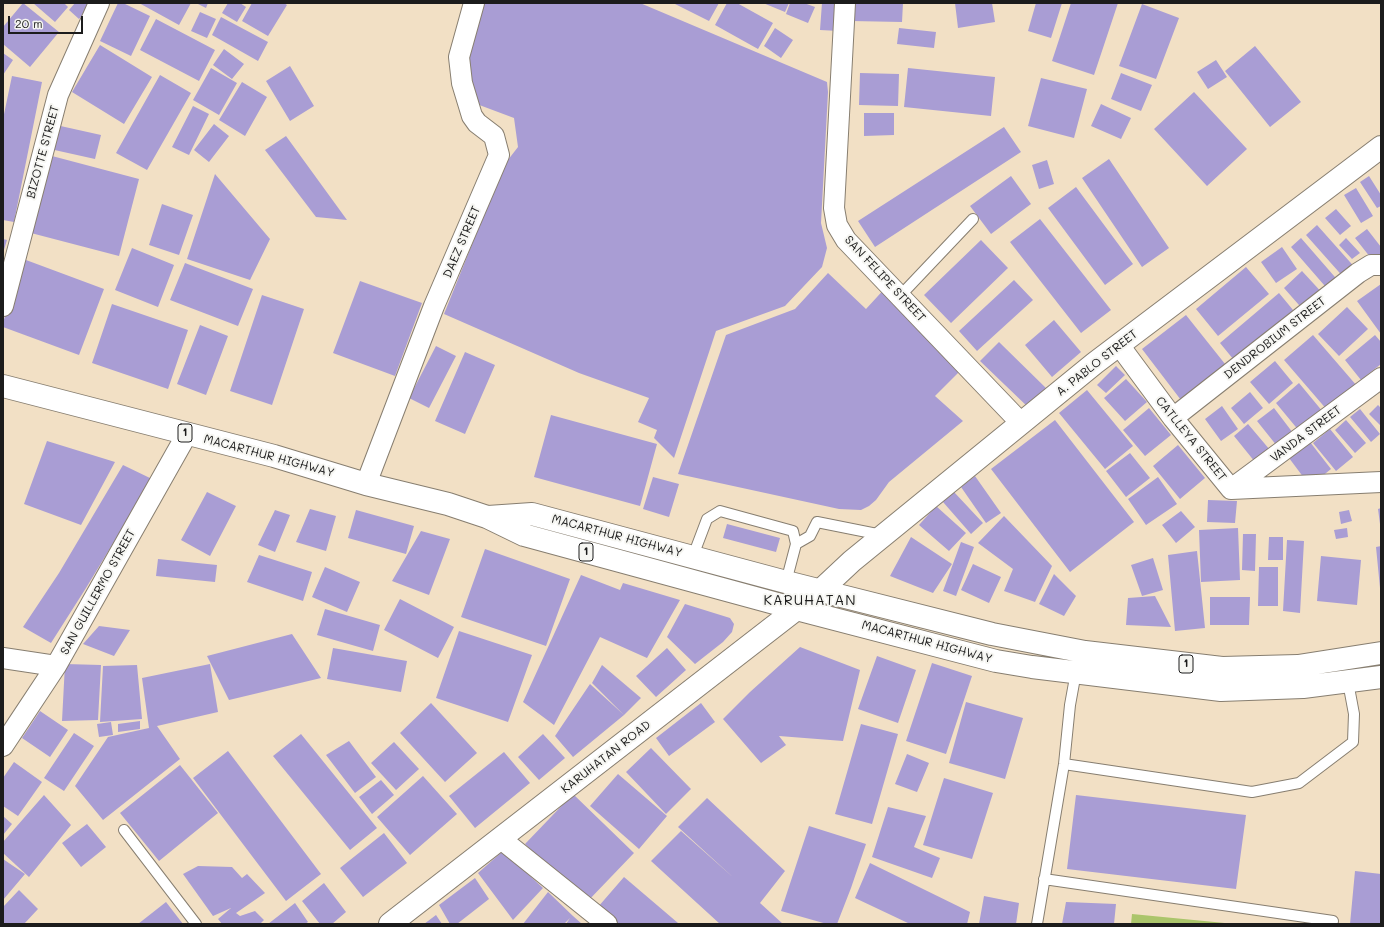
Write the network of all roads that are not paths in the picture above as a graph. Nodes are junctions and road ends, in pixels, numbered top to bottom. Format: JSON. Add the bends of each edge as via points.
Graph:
{"nodes":[{"id":1,"x":99,"y":3,"type":"edge"},
{"id":2,"x":474,"y":3,"type":"edge"},
{"id":3,"x":845,"y":3,"type":"edge"},
{"id":4,"x":1381,"y":147,"type":"edge"},
{"id":5,"x":973,"y":219,"type":"dead end"},
{"id":6,"x":1381,"y":265,"type":"edge"},
{"id":7,"x":900,"y":296,"type":"junction"},
{"id":8,"x":3,"y":306,"type":"edge"},
{"id":9,"x":1118,"y":345,"type":"junction"},
{"id":10,"x":1381,"y":378,"type":"edge"},
{"id":11,"x":3,"y":386,"type":"edge"},
{"id":12,"x":1173,"y":418,"type":"junction"},
{"id":13,"x":1021,"y":423,"type":"junction"},
{"id":14,"x":188,"y":434,"type":"junction"},
{"id":15,"x":1381,"y":482,"type":"edge"},
{"id":16,"x":366,"y":484,"type":"junction"},
{"id":17,"x":1231,"y":489,"type":"junction"},
{"id":18,"x":487,"y":517,"type":"junction"},
{"id":19,"x":884,"y":536,"type":"junction"},
{"id":20,"x":796,"y":544,"type":"junction"},
{"id":21,"x":694,"y":556,"type":"junction"},
{"id":22,"x":786,"y":582,"type":"junction"},
{"id":23,"x":821,"y":590,"type":"junction"},
{"id":24,"x":796,"y":609,"type":"junction"},
{"id":25,"x":1381,"y":653,"type":"edge"},
{"id":26,"x":3,"y":658,"type":"edge"},
{"id":27,"x":56,"y":666,"type":"junction"},
{"id":28,"x":1076,"y":672,"type":"junction"},
{"id":29,"x":1381,"y":677,"type":"edge"},
{"id":30,"x":1348,"y":682,"type":"junction"},
{"id":31,"x":3,"y":746,"type":"edge"},
{"id":32,"x":1064,"y":764,"type":"junction"},
{"id":33,"x":124,"y":830,"type":"dead end"},
{"id":34,"x":501,"y":839,"type":"junction"},
{"id":35,"x":1044,"y":879,"type":"junction"},
{"id":36,"x":196,"y":924,"type":"edge"},
{"id":37,"x":390,"y":924,"type":"edge"},
{"id":38,"x":608,"y":924,"type":"edge"},
{"id":39,"x":1037,"y":924,"type":"edge"},
{"id":40,"x":1332,"y":924,"type":"edge"}],
"edges":[{"from":1,"to":8,"type":"street","name":"BIZOTTE STREET","via":[[58,95]]},
{"from":2,"to":16,"type":"street","name":"DAEZ STREET","via":[[459,58],[462,83],[472,116],[494,136],[499,154],[434,306]]},
{"from":3,"to":7,"type":"street","name":"SAN FELIPE STREET","via":[[834,208],[837,225],[846,240]]},
{"from":4,"to":9,"type":"main road","name":"A. PABLO STREET"},
{"from":5,"to":7,"type":"lane"},
{"from":6,"to":12,"type":"street","name":"DENDROBIUM STREET","via":[[1371,265],[1358,273]]},
{"from":7,"to":13,"type":"street","name":"SAN FELIPE STREET"},
{"from":9,"to":12,"type":"street","name":"CATLLEYA STREET"},
{"from":9,"to":13,"type":"main road","name":"A. PABLO STREET"},
{"from":10,"to":17,"type":"street","name":"VANDA STREET"},
{"from":11,"to":14,"type":"main road","name":"MACARTHUR HIGHWAY","number":"1"},
{"from":12,"to":17,"type":"street","name":"CATLLEYA STREET"},
{"from":13,"to":19,"type":"main road","name":"A. PABLO STREET"},
{"from":14,"to":16,"type":"main road","name":"MACARTHUR HIGHWAY","number":"1","via":[[274,456]]},
{"from":14,"to":27,"type":"street","name":"SAN GUILLERMO STREET"},
{"from":15,"to":17,"type":"street","name":"CATLLEYA STREET"},
{"from":16,"to":18,"type":"main road","name":"MACARTHUR HIGHWAY","number":"1","via":[[448,504]]},
{"from":18,"to":21,"type":"main road","name":"MACARTHUR HIGHWAY","number":"1","via":[[532,514]]},
{"from":18,"to":24,"type":"main road","name":"MACARTHUR HIGHWAY","number":"1","via":[[524,535]]},
{"from":19,"to":20,"type":"lane","via":[[817,522],[810,536]]},
{"from":19,"to":23,"type":"main road","name":"A. PABLO STREET"},
{"from":20,"to":21,"type":"lane","via":[[793,531],[720,511],[707,519]]},
{"from":20,"to":22,"type":"lane"},
{"from":21,"to":22,"type":"main road","name":"MACARTHUR HIGHWAY","number":"1"},
{"from":22,"to":23,"type":"main road","name":"MACARTHUR HIGHWAY","number":"1"},
{"from":23,"to":24,"type":"main road","name":"KARUHATAN ROAD"},
{"from":23,"to":25,"type":"main road","name":"MACARTHUR HIGHWAY","number":"1","via":[[992,634],[1077,651],[1215,667],[1298,666]]},
{"from":24,"to":28,"type":"main road","name":"MACARTHUR HIGHWAY","number":"1","via":[[996,661]]},
{"from":24,"to":34,"type":"main road","name":"KARUHATAN ROAD"},
{"from":26,"to":27,"type":"street"},
{"from":27,"to":31,"type":"street","name":"SAN GUILLERMO STREET"},
{"from":28,"to":30,"type":"main road","name":"MACARTHUR HIGHWAY","number":"1","via":[[1221,690],[1303,687]]},
{"from":28,"to":32,"type":"lane"},
{"from":29,"to":30,"type":"main road","name":"MACARTHUR HIGHWAY","number":"1"},
{"from":30,"to":32,"type":"lane","via":[[1354,714],[1353,742],[1299,783],[1252,792]]},
{"from":32,"to":35,"type":"lane"},
{"from":33,"to":36,"type":"lane"},
{"from":34,"to":37,"type":"main road","name":"KARUHATAN ROAD"},
{"from":34,"to":38,"type":"street"},
{"from":35,"to":39,"type":"lane"},
{"from":35,"to":40,"type":"lane","via":[[1333,921]]}]}
